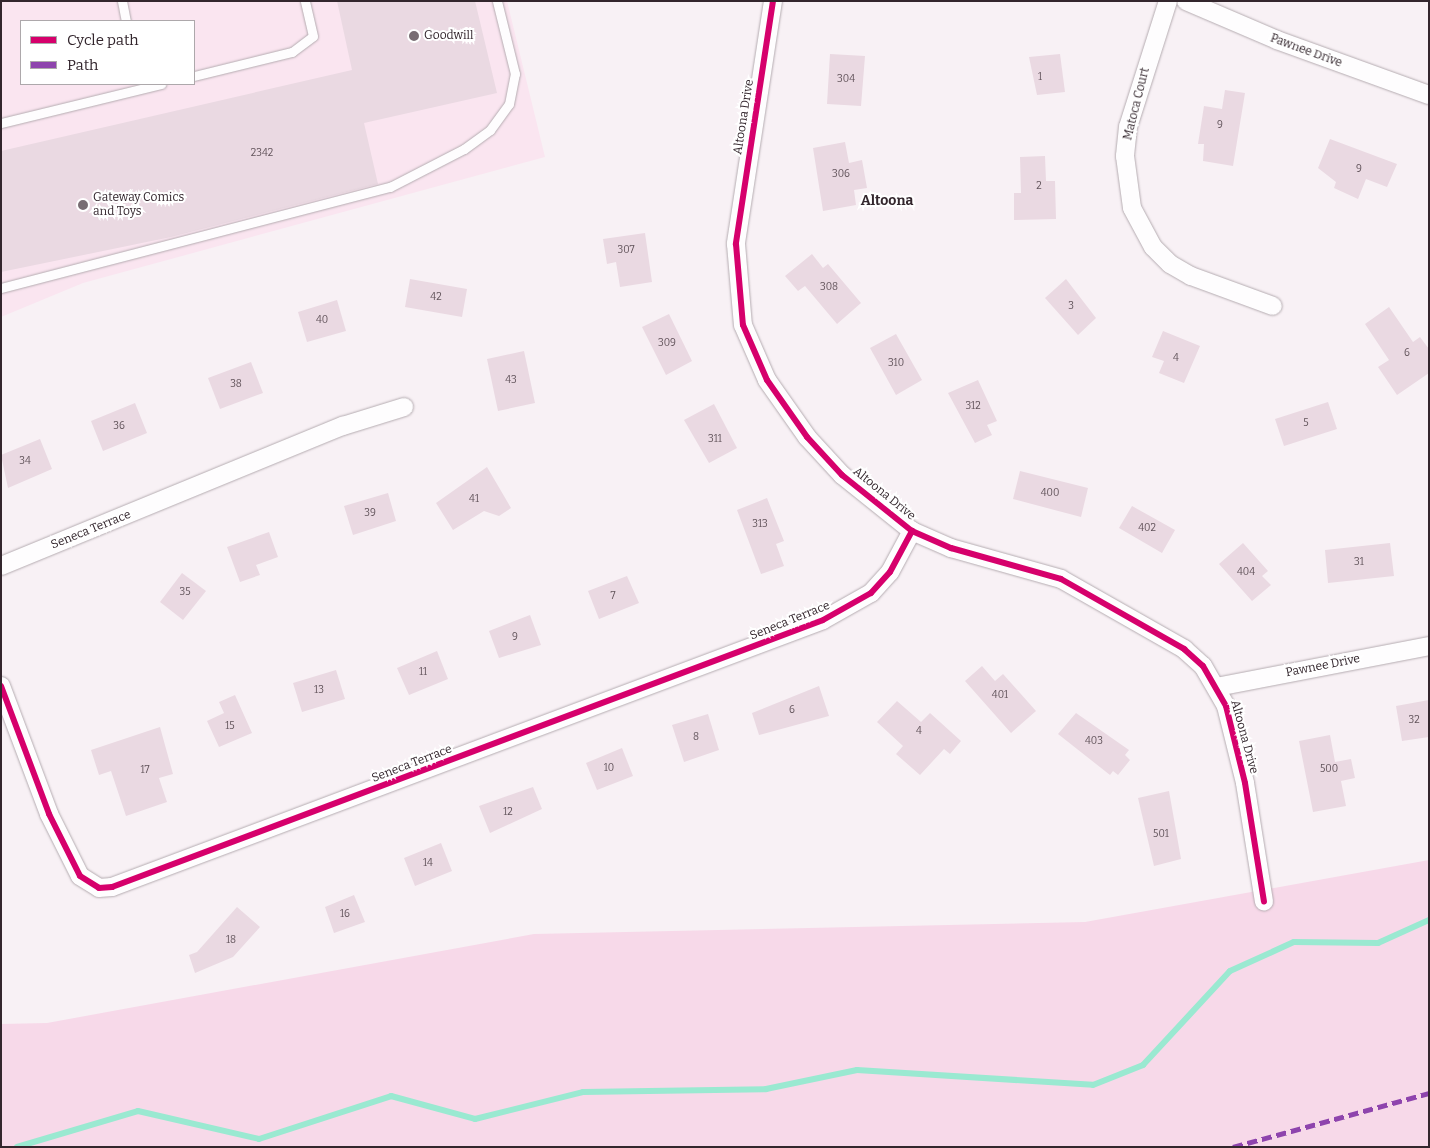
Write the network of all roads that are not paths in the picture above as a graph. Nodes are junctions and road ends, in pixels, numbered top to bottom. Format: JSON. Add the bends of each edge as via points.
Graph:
{"nodes":[{"id":1,"x":122,"y":1,"type":"edge"},
{"id":2,"x":305,"y":1,"type":"edge"},
{"id":3,"x":497,"y":1,"type":"edge"},
{"id":4,"x":773,"y":1,"type":"edge"},
{"id":5,"x":1168,"y":1,"type":"edge"},
{"id":6,"x":1186,"y":1,"type":"edge"},
{"id":7,"x":126,"y":20,"type":"edge"},
{"id":8,"x":195,"y":76,"type":"edge"},
{"id":9,"x":141,"y":86,"type":"edge"},
{"id":10,"x":1429,"y":95,"type":"edge"},
{"id":11,"x":1,"y":123,"type":"edge"},
{"id":12,"x":1,"y":288,"type":"edge"},
{"id":13,"x":1273,"y":306,"type":"dead end"},
{"id":14,"x":404,"y":407,"type":"dead end"},
{"id":15,"x":912,"y":531,"type":"junction"},
{"id":16,"x":1,"y":566,"type":"edge"},
{"id":17,"x":1429,"y":646,"type":"edge"},
{"id":18,"x":1,"y":686,"type":"edge"},
{"id":19,"x":1218,"y":687,"type":"junction"},
{"id":20,"x":1264,"y":900,"type":"dead end"}],
"edges":[{"from":1,"to":7,"type":"lane"},
{"from":2,"to":8,"type":"lane","via":[[313,36],[292,52]]},
{"from":3,"to":12,"type":"lane","via":[[514,74],[509,104],[490,130],[464,149],[390,187]]},
{"from":4,"to":15,"type":"street","name":"Altoona Drive","via":[[736,244],[743,325],[767,380],[807,437],[842,475]]},
{"from":5,"to":13,"type":"street","name":"Matoca Court","via":[[1128,127],[1125,156],[1132,208],[1153,246],[1170,264],[1191,276]]},
{"from":6,"to":10,"type":"street","name":"Pawnee Drive","via":[[1277,40]]},
{"from":9,"to":11,"type":"lane"},
{"from":14,"to":16,"type":"street","name":"Seneca Terrace","via":[[343,426]]},
{"from":15,"to":18,"type":"street","name":"Seneca Terrace","via":[[890,572],[872,593],[823,620],[112,888],[100,888],[80,876],[49,814]]},
{"from":15,"to":19,"type":"street","name":"Altoona Drive","via":[[952,548],[1061,579],[1184,648]]},
{"from":17,"to":19,"type":"street","name":"Pawnee Drive"},
{"from":19,"to":20,"type":"street","name":"Altoona Drive","via":[[1245,783]]}]}
